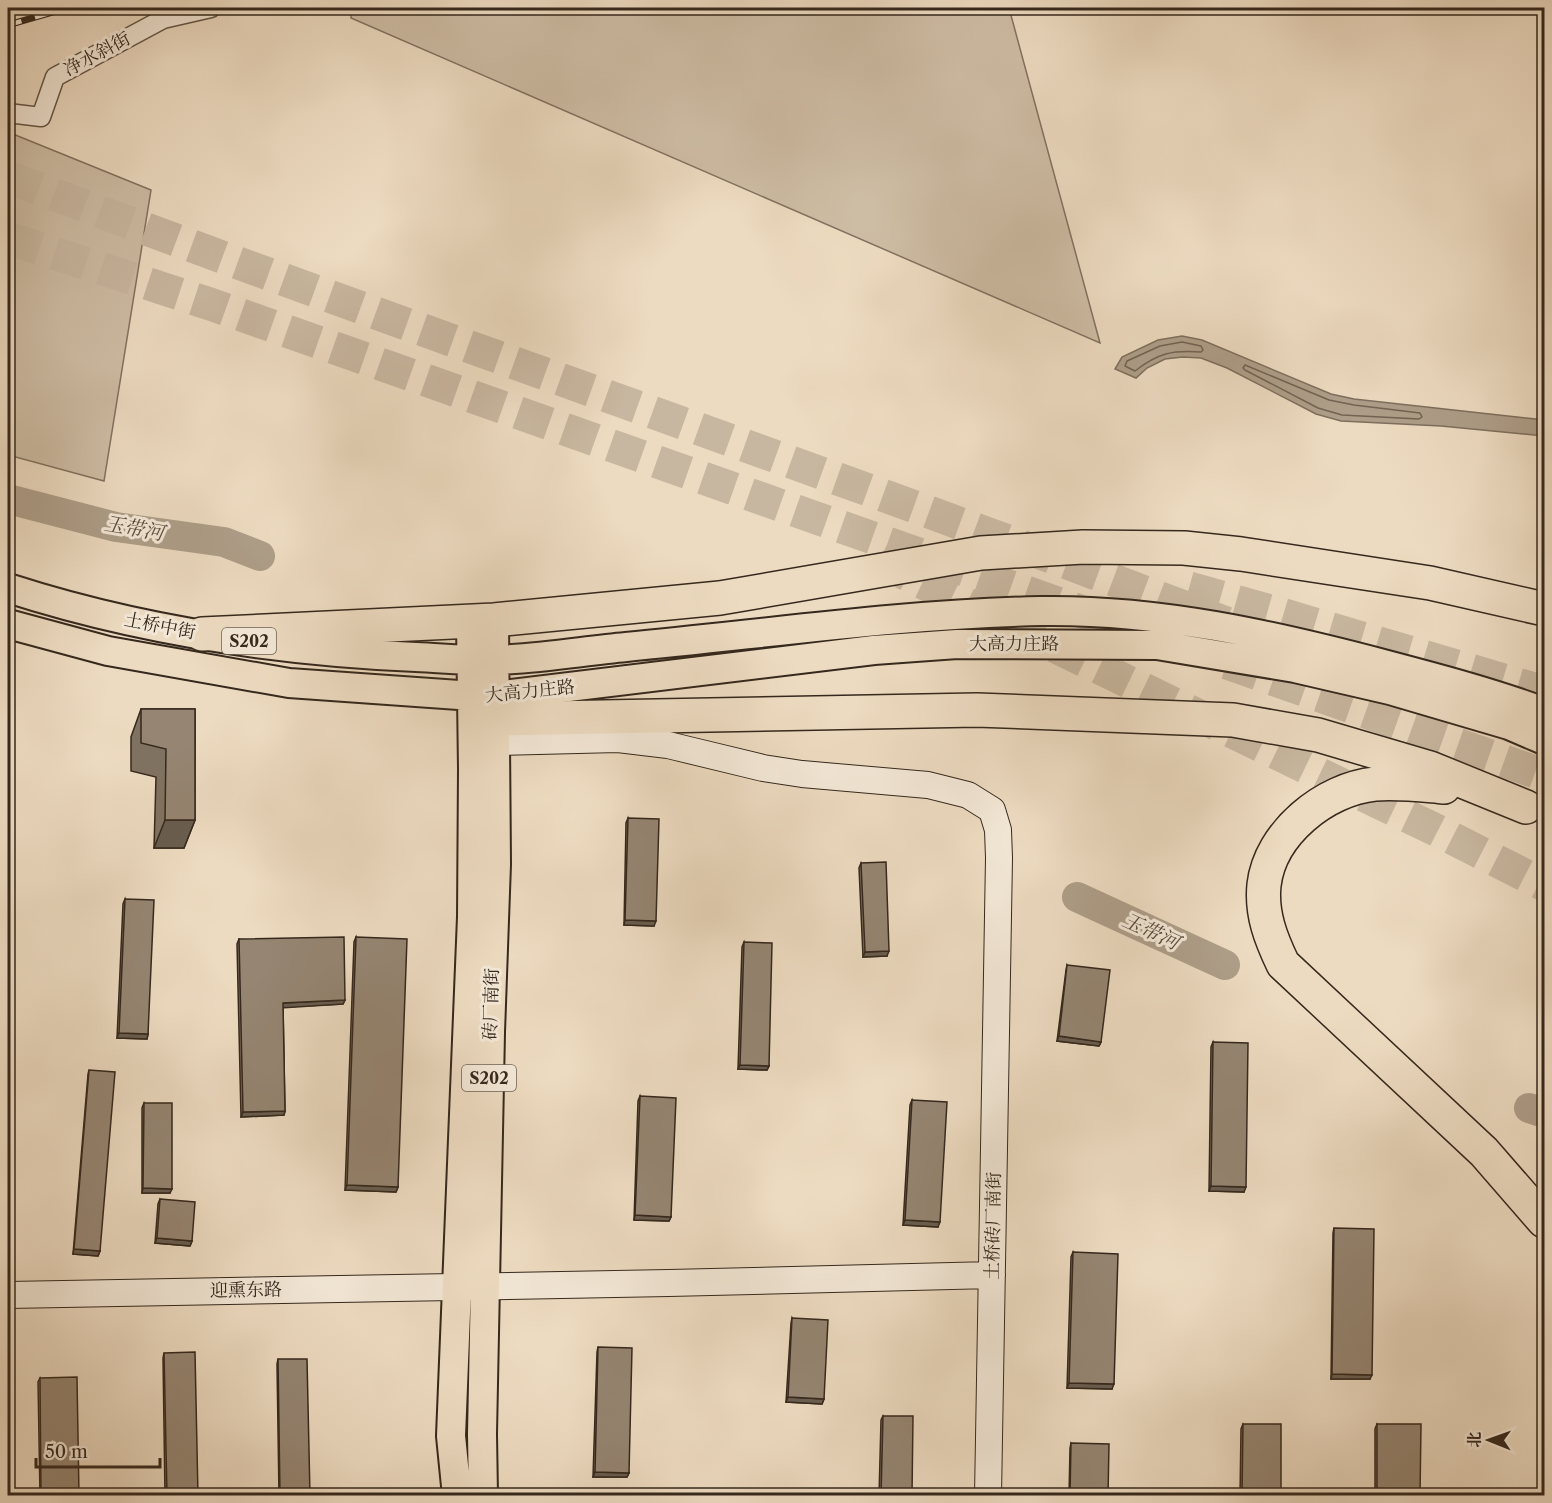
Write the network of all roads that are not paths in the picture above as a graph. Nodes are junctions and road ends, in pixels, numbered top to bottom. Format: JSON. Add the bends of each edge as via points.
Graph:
{"nodes":[{"id":1,"x":211,"y":8,"type":"edge"},
{"id":2,"x":8,"y":113,"type":"edge"},
{"id":3,"x":8,"y":588,"type":"edge"},
{"id":4,"x":1545,"y":609,"type":"edge"},
{"id":5,"x":483,"y":621,"type":"junction"},
{"id":6,"x":8,"y":624,"type":"edge"},
{"id":7,"x":202,"y":634,"type":"junction"},
{"id":8,"x":483,"y":660,"type":"junction"},
{"id":9,"x":1545,"y":712,"type":"edge"},
{"id":10,"x":490,"y":713,"type":"junction"},
{"id":11,"x":1545,"y":740,"type":"edge"},
{"id":12,"x":1535,"y":811,"type":"edge"},
{"id":13,"x":1545,"y":1221,"type":"edge"},
{"id":14,"x":992,"y":1275,"type":"junction"},
{"id":15,"x":471,"y":1286,"type":"junction"},
{"id":16,"x":8,"y":1295,"type":"edge"},
{"id":17,"x":457,"y":1496,"type":"edge"},
{"id":18,"x":483,"y":1496,"type":"edge"},
{"id":19,"x":988,"y":1496,"type":"edge"}],
"edges":[{"from":1,"to":2,"type":"street","name":"净水斜街","via":[[163,19],[55,77],[41,117]]},
{"from":3,"to":7,"type":"main road","name":"土桥中街","number":"S202","via":[[113,617]]},
{"from":4,"to":5,"type":"highway","via":[[1430,583],[1241,554],[1184,548],[1083,548],[981,553],[720,598]]},
{"from":5,"to":7,"type":"highway"},
{"from":5,"to":8,"type":"main road","name":"砖厂南街","number":"S202"},
{"from":6,"to":10,"type":"main road","name":"大高力庄路","via":[[108,651]]},
{"from":7,"to":8,"type":"main road","name":"土桥中街","number":"S202","via":[[306,650]]},
{"from":8,"to":9,"type":"main road","name":"大高力庄路","via":[[969,614],[1120,614],[1188,621],[1301,642]]},
{"from":8,"to":10,"type":"main road","name":"砖厂南街","number":"S202"},
{"from":10,"to":11,"type":"main road","name":"大高力庄路","via":[[874,650],[957,644],[1157,645],[1295,668],[1390,690],[1509,725]]},
{"from":10,"to":12,"type":"highway","via":[[977,710],[1233,720],[1318,735],[1407,761]]},
{"from":10,"to":14,"type":"street","name":"土桥砖厂南街","via":[[668,745],[763,768],[928,785],[968,795],[992,810],[998,830]]},
{"from":10,"to":15,"type":"main road","name":"砖厂南街","number":"S202","via":[[472,917]]},
{"from":10,"to":15,"type":"main road","name":"砖厂南街","number":"S202","via":[[496,864],[490,1032]]},
{"from":12,"to":13,"type":"highway","via":[[1444,787],[1384,784],[1349,790],[1320,804],[1281,842],[1264,885],[1264,909],[1270,937],[1282,964],[1484,1152]]},
{"from":14,"to":15,"type":"street","name":"迎熏东路"},
{"from":14,"to":19,"type":"street","name":"土桥砖厂南街"},
{"from":15,"to":16,"type":"street","name":"迎熏东路"},
{"from":15,"to":17,"type":"main road","name":"砖厂南街","number":"S202","via":[[452,1436]]},
{"from":15,"to":18,"type":"main road","name":"砖厂南街","number":"S202"}]}
